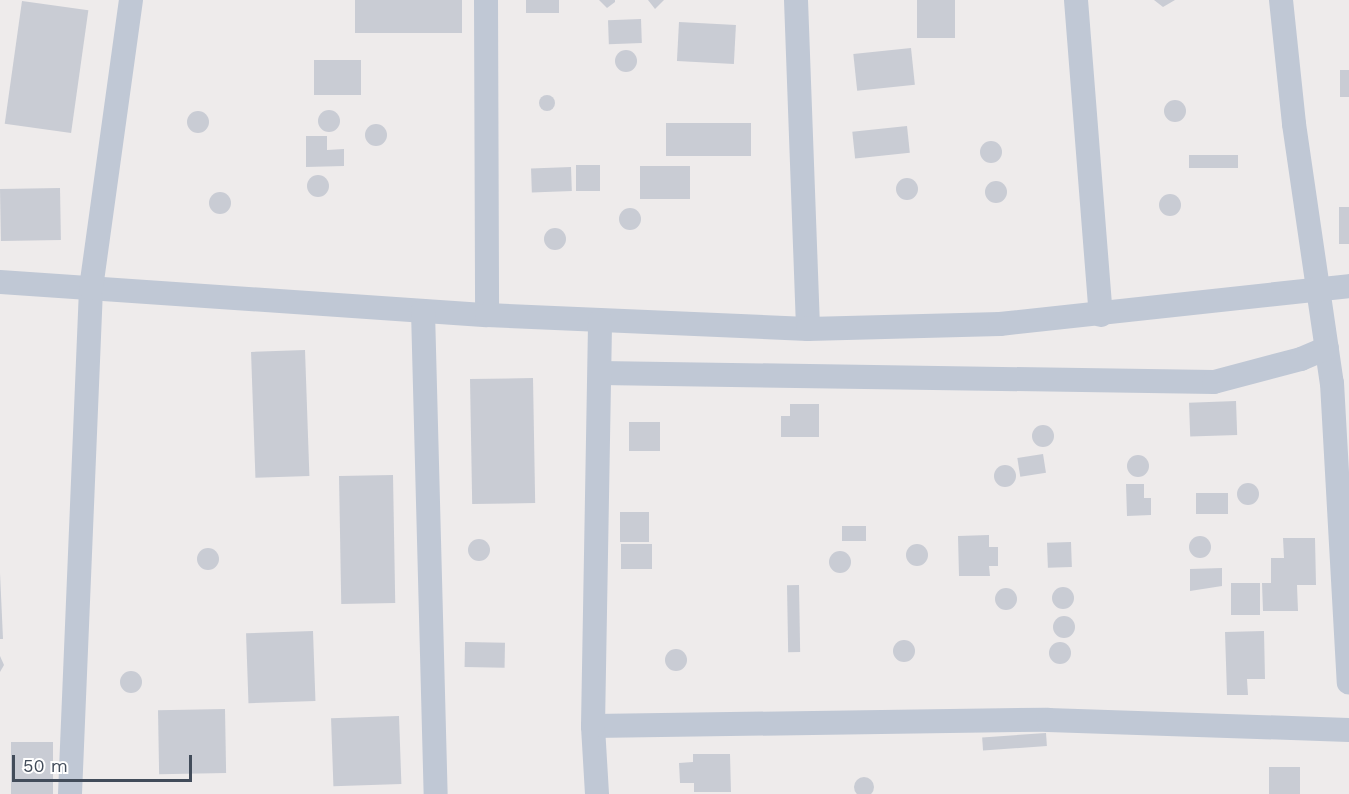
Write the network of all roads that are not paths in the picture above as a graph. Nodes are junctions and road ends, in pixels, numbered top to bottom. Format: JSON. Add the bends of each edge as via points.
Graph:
{"nodes":[{"id":1,"x":131,"y":0,"type":"edge"},
{"id":2,"x":486,"y":0,"type":"edge"},
{"id":3,"x":796,"y":0,"type":"edge"},
{"id":4,"x":1076,"y":0,"type":"edge"},
{"id":5,"x":1281,"y":0,"type":"edge"},
{"id":6,"x":0,"y":282,"type":"edge"},
{"id":7,"x":1349,"y":286,"type":"edge"},
{"id":8,"x":91,"y":288,"type":"junction"},
{"id":9,"x":1319,"y":289,"type":"junction"},
{"id":10,"x":423,"y":311,"type":"junction"},
{"id":11,"x":487,"y":315,"type":"junction"},
{"id":12,"x":1101,"y":315,"type":"junction"},
{"id":13,"x":600,"y":321,"type":"junction"},
{"id":14,"x":808,"y":329,"type":"junction"},
{"id":15,"x":1327,"y":348,"type":"junction"},
{"id":16,"x":600,"y":373,"type":"junction"},
{"id":17,"x":1349,"y":683,"type":"edge"},
{"id":18,"x":593,"y":726,"type":"junction"},
{"id":19,"x":1349,"y":730,"type":"edge"},
{"id":20,"x":70,"y":794,"type":"edge"},
{"id":21,"x":436,"y":794,"type":"edge"},
{"id":22,"x":597,"y":794,"type":"edge"}],
"edges":[{"from":1,"to":8,"type":"street"},
{"from":2,"to":11,"type":"street"},
{"from":3,"to":14,"type":"street"},
{"from":4,"to":12,"type":"street"},
{"from":5,"to":9,"type":"street","via":[[1294,124]]},
{"from":6,"to":8,"type":"street"},
{"from":7,"to":9,"type":"street"},
{"from":8,"to":10,"type":"street"},
{"from":8,"to":20,"type":"street"},
{"from":9,"to":12,"type":"street"},
{"from":9,"to":15,"type":"street"},
{"from":10,"to":11,"type":"street"},
{"from":10,"to":21,"type":"street"},
{"from":11,"to":13,"type":"street"},
{"from":12,"to":14,"type":"street","via":[[921,328]]},
{"from":13,"to":14,"type":"street"},
{"from":13,"to":16,"type":"street"},
{"from":15,"to":16,"type":"street","via":[[1214,382]]},
{"from":15,"to":17,"type":"street"},
{"from":16,"to":18,"type":"street"},
{"from":18,"to":19,"type":"street","via":[[1048,720]]},
{"from":18,"to":22,"type":"street"}]}
